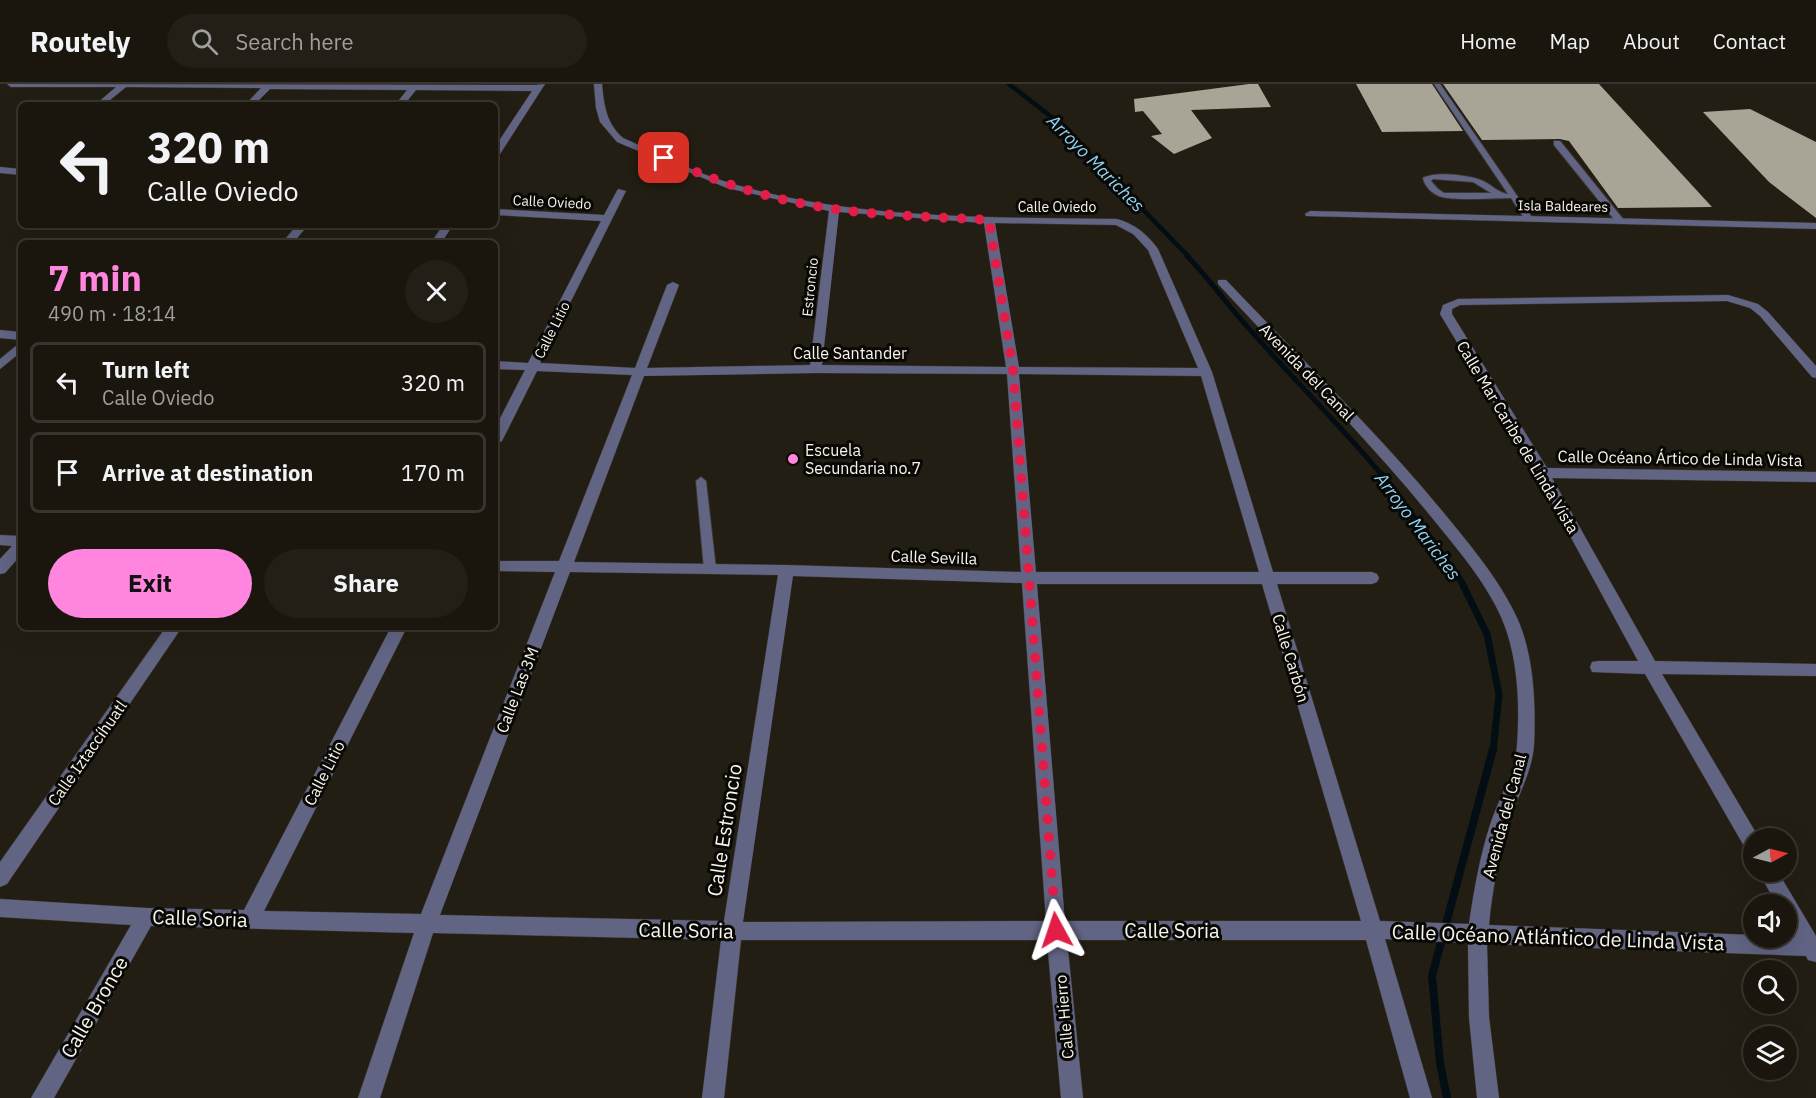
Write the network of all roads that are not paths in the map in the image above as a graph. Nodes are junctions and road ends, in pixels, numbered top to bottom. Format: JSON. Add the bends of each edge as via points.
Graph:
{"nodes":[{"id":1,"x":11,"y":84,"type":"edge"},
{"id":2,"x":598,"y":84,"type":"edge"},
{"id":3,"x":124,"y":85,"type":"edge"},
{"id":4,"x":1437,"y":85,"type":"edge"},
{"id":5,"x":269,"y":86,"type":"edge"},
{"id":6,"x":415,"y":86,"type":"edge"},
{"id":7,"x":540,"y":86,"type":"edge"},
{"id":8,"x":103,"y":102,"type":"edge"},
{"id":9,"x":252,"y":102,"type":"edge"},
{"id":10,"x":402,"y":102,"type":"edge"},
{"id":11,"x":1557,"y":143,"type":"dead end"},
{"id":12,"x":498,"y":149,"type":"edge"},
{"id":13,"x":0,"y":170,"type":"edge"},
{"id":14,"x":18,"y":170,"type":"edge"},
{"id":15,"x":621,"y":191,"type":"dead end"},
{"id":16,"x":1498,"y":195,"type":"junction"},
{"id":17,"x":1513,"y":196,"type":"junction"},
{"id":18,"x":834,"y":209,"type":"junction"},
{"id":19,"x":498,"y":212,"type":"edge"},
{"id":20,"x":1310,"y":214,"type":"dead end"},
{"id":21,"x":608,"y":218,"type":"junction"},
{"id":22,"x":1529,"y":219,"type":"junction"},
{"id":23,"x":989,"y":220,"type":"junction"},
{"id":24,"x":1620,"y":221,"type":"junction"},
{"id":25,"x":1816,"y":226,"type":"edge"},
{"id":26,"x":300,"y":228,"type":"edge"},
{"id":27,"x":1136,"y":230,"type":"joint"},
{"id":28,"x":290,"y":240,"type":"edge"},
{"id":29,"x":1222,"y":282,"type":"dead end"},
{"id":30,"x":673,"y":285,"type":"dead end"},
{"id":31,"x":0,"y":334,"type":"edge"},
{"id":32,"x":18,"y":336,"type":"edge"},
{"id":33,"x":18,"y":349,"type":"edge"},
{"id":34,"x":0,"y":365,"type":"edge"},
{"id":35,"x":498,"y":365,"type":"edge"},
{"id":36,"x":533,"y":368,"type":"junction"},
{"id":37,"x":816,"y":369,"type":"junction"},
{"id":38,"x":1013,"y":370,"type":"junction"},
{"id":39,"x":641,"y":372,"type":"junction"},
{"id":40,"x":1206,"y":372,"type":"junction"},
{"id":41,"x":1816,"y":374,"type":"edge"},
{"id":42,"x":498,"y":435,"type":"edge"},
{"id":43,"x":1543,"y":473,"type":"junction"},
{"id":44,"x":1816,"y":477,"type":"edge"},
{"id":45,"x":701,"y":480,"type":"dead end"},
{"id":46,"x":0,"y":540,"type":"edge"},
{"id":47,"x":18,"y":543,"type":"edge"},
{"id":48,"x":18,"y":547,"type":"edge"},
{"id":49,"x":498,"y":566,"type":"edge"},
{"id":50,"x":564,"y":568,"type":"junction"},
{"id":51,"x":0,"y":569,"type":"edge"},
{"id":52,"x":710,"y":569,"type":"junction"},
{"id":53,"x":786,"y":570,"type":"junction"},
{"id":54,"x":1266,"y":577,"type":"junction"},
{"id":55,"x":1028,"y":578,"type":"junction"},
{"id":56,"x":1372,"y":578,"type":"dead end"},
{"id":57,"x":172,"y":630,"type":"edge"},
{"id":58,"x":397,"y":630,"type":"edge"},
{"id":59,"x":1649,"y":666,"type":"junction"},
{"id":60,"x":1598,"y":667,"type":"dead end"},
{"id":61,"x":1816,"y":670,"type":"edge"},
{"id":62,"x":1743,"y":828,"type":"edge"},
{"id":63,"x":0,"y":878,"type":"edge"},
{"id":64,"x":1774,"y":882,"type":"edge"},
{"id":65,"x":0,"y":908,"type":"edge"},
{"id":66,"x":147,"y":917,"type":"junction"},
{"id":67,"x":249,"y":920,"type":"junction"},
{"id":68,"x":427,"y":923,"type":"junction"},
{"id":69,"x":1056,"y":930,"type":"junction"},
{"id":70,"x":1373,"y":930,"type":"junction"},
{"id":71,"x":732,"y":931,"type":"junction"},
{"id":72,"x":1471,"y":933,"type":"junction"},
{"id":73,"x":1814,"y":950,"type":"edge"},
{"id":74,"x":42,"y":1098,"type":"edge"},
{"id":75,"x":369,"y":1098,"type":"edge"},
{"id":76,"x":713,"y":1098,"type":"edge"},
{"id":77,"x":1072,"y":1098,"type":"edge"},
{"id":78,"x":1421,"y":1098,"type":"edge"},
{"id":79,"x":1488,"y":1098,"type":"edge"}],
"edges":[{"from":1,"to":3,"type":"street"},
{"from":2,"to":18,"type":"street","name":"Calle Oviedo","via":[[605,125],[620,140],[730,186]]},
{"from":3,"to":5,"type":"street"},
{"from":3,"to":8,"type":"street"},
{"from":4,"to":17,"type":"lane"},
{"from":5,"to":6,"type":"street"},
{"from":5,"to":9,"type":"street"},
{"from":6,"to":7,"type":"street"},
{"from":6,"to":10,"type":"street"},
{"from":7,"to":12,"type":"street"},
{"from":11,"to":24,"type":"lane"},
{"from":13,"to":14,"type":"street"},
{"from":15,"to":21,"type":"street","name":"Calle Litio"},
{"from":16,"to":16,"type":"lane","via":[[1443,195],[1426,180],[1431,177],[1480,181]]},
{"from":16,"to":17,"type":"lane"},
{"from":17,"to":22,"type":"lane"},
{"from":18,"to":23,"type":"street","name":"Calle Oviedo"},
{"from":18,"to":37,"type":"street","name":"Estroncio"},
{"from":19,"to":21,"type":"street","name":"Calle Oviedo"},
{"from":20,"to":22,"type":"street","name":"Isla Baldeares"},
{"from":21,"to":36,"type":"street","name":"Calle Litio"},
{"from":22,"to":24,"type":"street","name":"Isla Baldeares"},
{"from":23,"to":27,"type":"street","name":"Calle Oviedo","via":[[1106,221]]},
{"from":23,"to":38,"type":"street","name":"Calle Hierro"},
{"from":24,"to":25,"type":"street","name":"Isla Baldeares"},
{"from":26,"to":28,"type":"street"},
{"from":27,"to":40,"type":"street","name":"Calle Carbón","via":[[1153,249]]},
{"from":29,"to":72,"type":"street","name":"Avenida del Canal","via":[[1425,498],[1493,586],[1511,622],[1526,710],[1522,763],[1499,826]]},
{"from":30,"to":39,"type":"street","name":"Calle Las 3M"},
{"from":31,"to":32,"type":"street"},
{"from":33,"to":34,"type":"street"},
{"from":35,"to":36,"type":"street","name":"Calle Santander"},
{"from":36,"to":39,"type":"street","name":"Calle Santander"},
{"from":36,"to":42,"type":"street","name":"Calle Litio"},
{"from":37,"to":38,"type":"street","name":"Calle Santander"},
{"from":37,"to":39,"type":"street","name":"Calle Santander"},
{"from":38,"to":40,"type":"street","name":"Calle Santander"},
{"from":38,"to":55,"type":"street","name":"Calle Hierro"},
{"from":39,"to":50,"type":"street","name":"Calle Las 3M"},
{"from":40,"to":54,"type":"street","name":"Calle Carbón"},
{"from":41,"to":43,"type":"street","name":"Calle Mar Caribe de Linda Vista","via":[[1764,314],[1754,306],[1728,298],[1458,302],[1447,306],[1450,324]]},
{"from":43,"to":44,"type":"street","name":"Calle Océano Ártico de Linda Vista"},
{"from":43,"to":59,"type":"street","name":"Calle Mar Caribe de Linda Vista"},
{"from":45,"to":52,"type":"lane"},
{"from":46,"to":47,"type":"street"},
{"from":48,"to":51,"type":"street"},
{"from":49,"to":50,"type":"street","name":"Calle Sevilla"},
{"from":50,"to":52,"type":"street","name":"Calle Sevilla"},
{"from":50,"to":68,"type":"street","name":"Calle Las 3M"},
{"from":52,"to":53,"type":"street","name":"Calle Sevilla"},
{"from":53,"to":55,"type":"street","name":"Calle Sevilla"},
{"from":53,"to":71,"type":"street","name":"Calle Estroncio"},
{"from":54,"to":55,"type":"street","name":"Calle Sevilla"},
{"from":54,"to":56,"type":"street","name":"Calle Sevilla"},
{"from":54,"to":70,"type":"street","name":"Calle Carbón"},
{"from":55,"to":69,"type":"street","name":"Calle Hierro"},
{"from":57,"to":63,"type":"street","name":"Calle Iztaccíhuatl"},
{"from":58,"to":67,"type":"street","name":"Calle Litio"},
{"from":59,"to":60,"type":"street"},
{"from":59,"to":61,"type":"street"},
{"from":59,"to":62,"type":"street","name":"Calle Mar Caribe de Linda Vista"},
{"from":64,"to":73,"type":"street"},
{"from":65,"to":66,"type":"street","name":"Calle Soria"},
{"from":66,"to":67,"type":"street","name":"Calle Soria"},
{"from":66,"to":74,"type":"street","name":"Calle Bronce"},
{"from":67,"to":68,"type":"street","name":"Calle Soria"},
{"from":68,"to":71,"type":"street","name":"Calle Soria"},
{"from":68,"to":75,"type":"street","name":"Calle Las 3M"},
{"from":69,"to":70,"type":"street","name":"Calle Soria"},
{"from":69,"to":71,"type":"street","name":"Calle Soria"},
{"from":69,"to":77,"type":"street","name":"Calle Hierro"},
{"from":70,"to":72,"type":"street","name":"Calle Océano Atlántico de Linda Vista"},
{"from":70,"to":78,"type":"street","name":"Calle Carbón"},
{"from":71,"to":76,"type":"street","name":"Calle Estroncio"},
{"from":72,"to":73,"type":"street","name":"Calle Océano Atlántico de Linda Vista"},
{"from":72,"to":79,"type":"street","name":"Avenida del Canal"}]}
